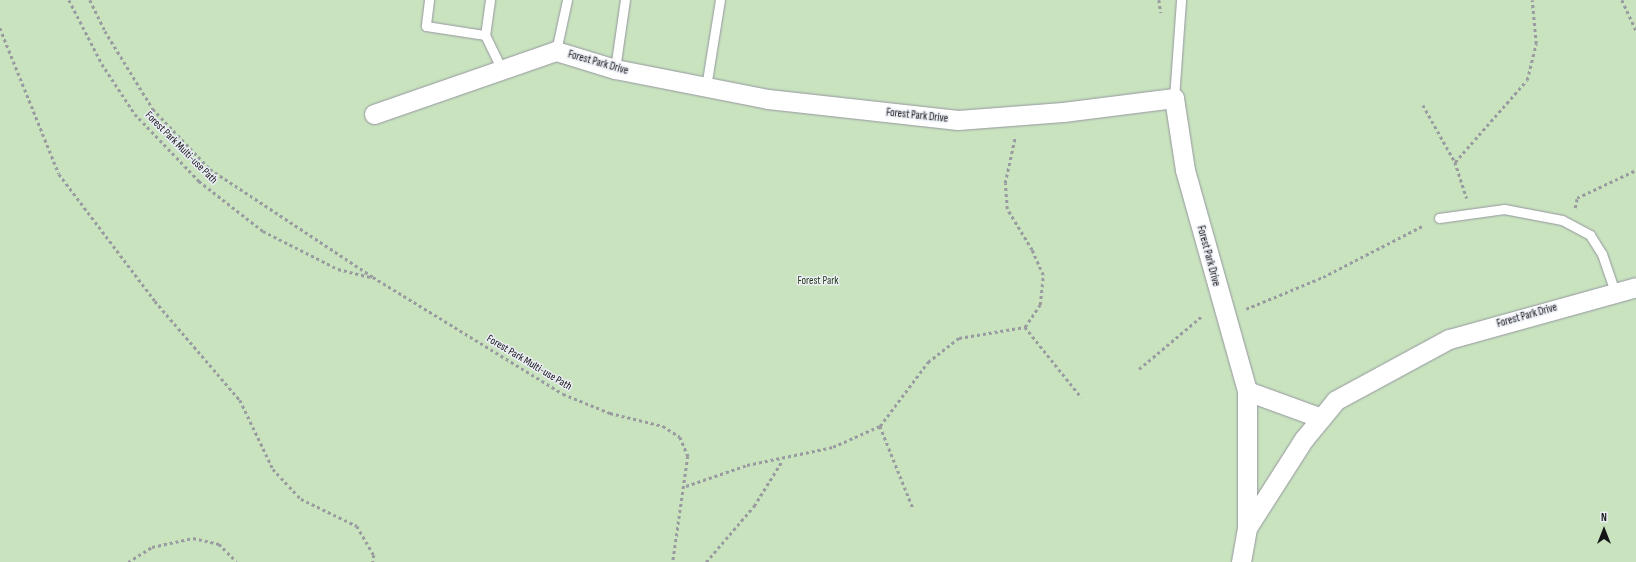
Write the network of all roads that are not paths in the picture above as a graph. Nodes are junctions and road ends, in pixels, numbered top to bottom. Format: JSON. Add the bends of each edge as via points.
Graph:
{"nodes":[{"id":1,"x":429,"y":0,"type":"edge"},
{"id":2,"x":490,"y":0,"type":"edge"},
{"id":3,"x":566,"y":0,"type":"edge"},
{"id":4,"x":625,"y":0,"type":"edge"},
{"id":5,"x":720,"y":0,"type":"edge"},
{"id":6,"x":1181,"y":0,"type":"edge"},
{"id":7,"x":484,"y":35,"type":"junction"},
{"id":8,"x":556,"y":51,"type":"junction"},
{"id":9,"x":615,"y":69,"type":"junction"},
{"id":10,"x":502,"y":70,"type":"junction"},
{"id":11,"x":706,"y":87,"type":"junction"},
{"id":12,"x":1174,"y":98,"type":"junction"},
{"id":13,"x":374,"y":114,"type":"dead end"},
{"id":14,"x":1439,"y":218,"type":"road end"},
{"id":15,"x":1636,"y":287,"type":"edge"},
{"id":16,"x":1615,"y":292,"type":"junction"},
{"id":17,"x":1247,"y":391,"type":"junction"},
{"id":18,"x":1322,"y":418,"type":"junction"},
{"id":19,"x":1247,"y":528,"type":"junction"},
{"id":20,"x":1240,"y":562,"type":"edge"}],
"edges":[{"from":1,"to":7,"type":"lane","via":[[426,26]]},
{"from":2,"to":7,"type":"lane"},
{"from":3,"to":8,"type":"lane"},
{"from":4,"to":9,"type":"lane"},
{"from":5,"to":11,"type":"lane"},
{"from":6,"to":12,"type":"lane"},
{"from":7,"to":10,"type":"lane"},
{"from":8,"to":9,"type":"street","name":"Forest Park Drive"},
{"from":8,"to":10,"type":"street","name":"Forest Park Drive"},
{"from":9,"to":11,"type":"street","name":"Forest Park Drive"},
{"from":10,"to":13,"type":"street","name":"Forest Park Drive"},
{"from":11,"to":12,"type":"street","name":"Forest Park Drive","via":[[768,99],[958,120],[1063,112]]},
{"from":12,"to":17,"type":"street","name":"Forest Park Drive","via":[[1185,170]]},
{"from":14,"to":16,"type":"lane","via":[[1475,211],[1525,212],[1574,225],[1590,235],[1602,254]]},
{"from":15,"to":16,"type":"street","name":"Forest Park Drive"},
{"from":16,"to":18,"type":"street","name":"Forest Park Drive","via":[[1449,339],[1336,400]]},
{"from":17,"to":18,"type":"street"},
{"from":17,"to":19,"type":"street","name":"Forest Park Drive"},
{"from":18,"to":19,"type":"street","name":"Forest Park Drive"},
{"from":19,"to":20,"type":"street","name":"Forest Park Drive"}]}
